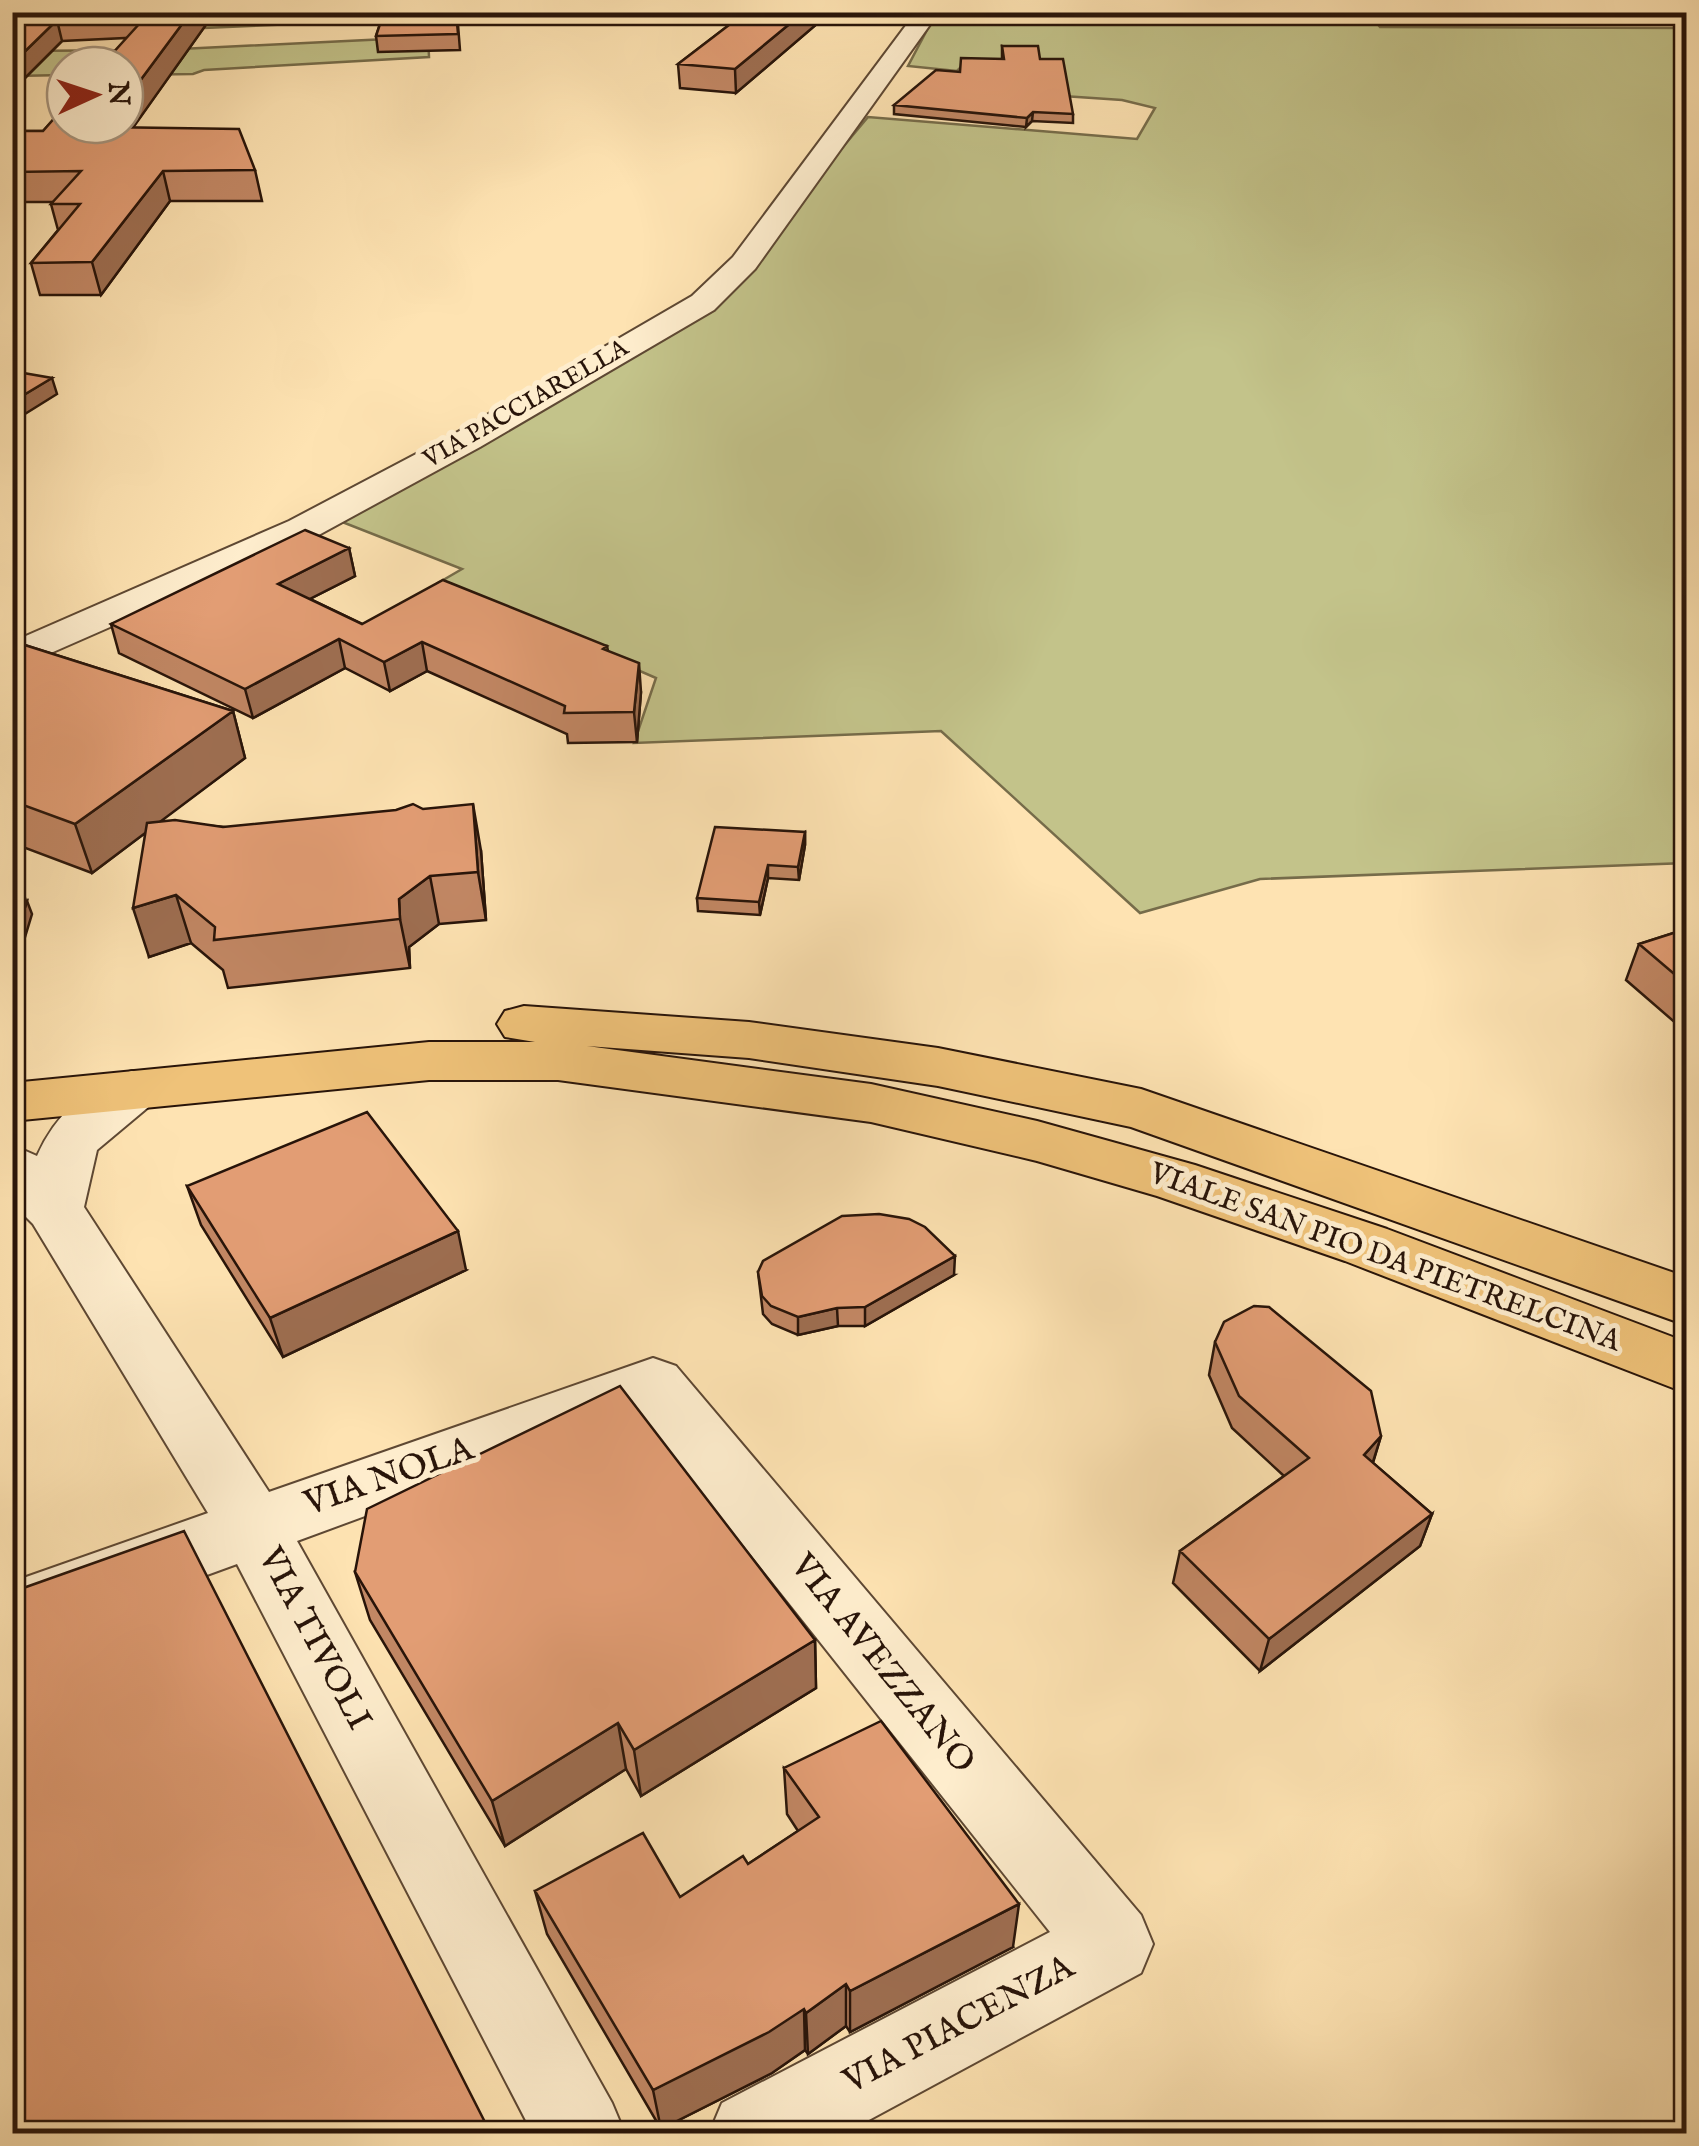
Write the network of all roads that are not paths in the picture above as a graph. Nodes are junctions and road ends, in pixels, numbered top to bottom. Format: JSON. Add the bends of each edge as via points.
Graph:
{"nodes":[{"id":1,"x":928,"y":12,"type":"edge"},
{"id":2,"x":12,"y":658,"type":"edge"},
{"id":3,"x":12,"y":1064,"type":"edge"},
{"id":4,"x":132,"y":1090,"type":"junction"},
{"id":5,"x":12,"y":1102,"type":"edge"},
{"id":6,"x":33,"y":1188,"type":"edge"},
{"id":7,"x":1686,"y":1301,"type":"edge"},
{"id":8,"x":1686,"y":1368,"type":"edge"},
{"id":9,"x":653,"y":1384,"type":"joint"},
{"id":10,"x":252,"y":1525,"type":"junction"},
{"id":11,"x":12,"y":1614,"type":"edge"},
{"id":12,"x":1112,"y":1944,"type":"joint"},
{"id":13,"x":581,"y":2134,"type":"edge"},
{"id":14,"x":753,"y":2134,"type":"edge"}],
"edges":[{"from":1,"to":2,"type":"street","name":"VIA PACCIARELLA","via":[[744,263],[702,303],[302,528]]},
{"from":3,"to":7,"type":"main road","name":"VIALE SAN PIO DA PIETRELCINA","via":[[457,1024],[749,1040],[938,1068],[1141,1109]]},
{"from":4,"to":5,"type":"main road","name":"VIALE SAN PIO DA PIETRELCINA"},
{"from":4,"to":6,"type":"street","via":[[87,1120]]},
{"from":4,"to":8,"type":"main road","name":"VIALE SAN PIO DA PIETRELCINA","via":[[429,1061],[558,1061],[872,1102],[1174,1180],[1366,1245]]},
{"from":6,"to":10,"type":"street","name":"VIA TIVOLI"},
{"from":9,"to":10,"type":"street","name":"VIA NOLA"},
{"from":9,"to":12,"type":"street","name":"VIA AVEZZANO"},
{"from":10,"to":11,"type":"street","name":"VIA NOLA"},
{"from":10,"to":13,"type":"street","name":"VIA TIVOLI"},
{"from":12,"to":14,"type":"street","name":"VIA PIACENZA"}]}
